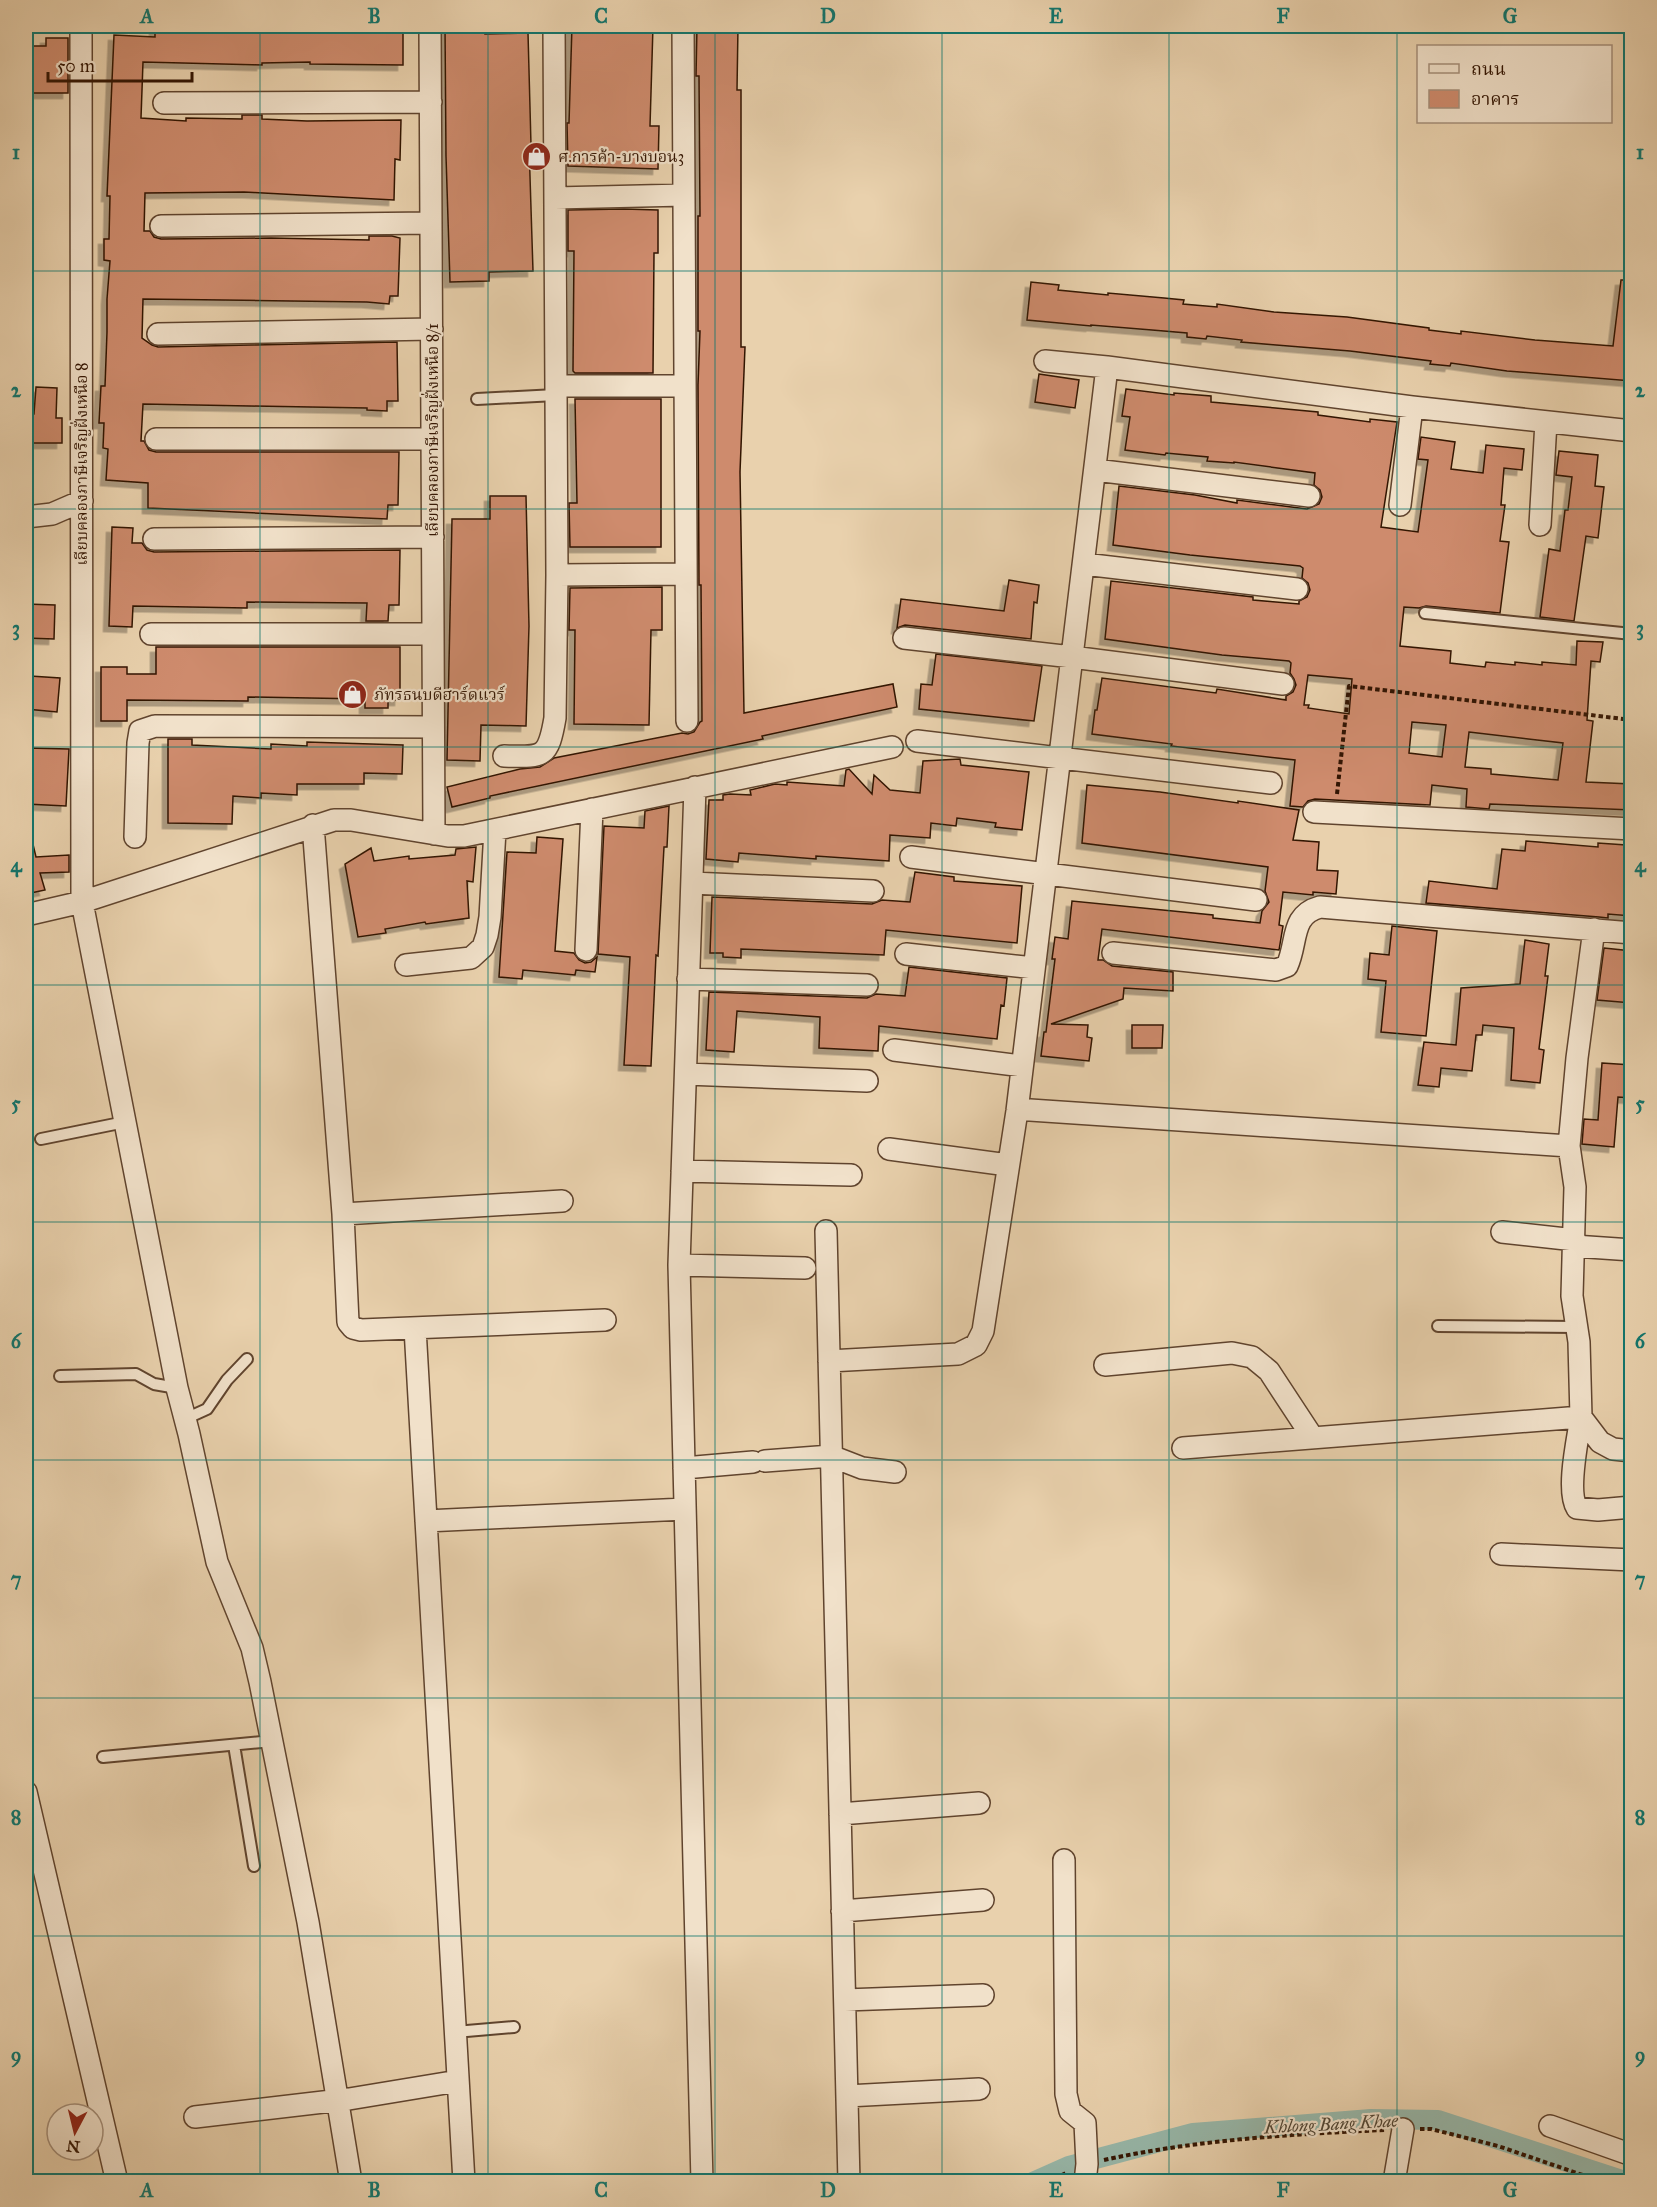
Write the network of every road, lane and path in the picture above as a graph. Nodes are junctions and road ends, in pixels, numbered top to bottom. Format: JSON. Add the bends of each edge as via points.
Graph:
{"nodes":[{"id":1,"x":81,"y":26,"type":"edge"},
{"id":2,"x":430,"y":26,"type":"edge"},
{"id":3,"x":554,"y":26,"type":"edge"},
{"id":4,"x":683,"y":26,"type":"edge"},
{"id":5,"x":431,"y":102,"type":"junction"},
{"id":6,"x":164,"y":103,"type":"dead end"},
{"id":7,"x":684,"y":195,"type":"junction"},
{"id":8,"x":555,"y":198,"type":"junction"},
{"id":9,"x":431,"y":223,"type":"junction"},
{"id":10,"x":161,"y":226,"type":"dead end"},
{"id":11,"x":432,"y":329,"type":"junction"},
{"id":12,"x":158,"y":334,"type":"dead end"},
{"id":13,"x":1045,"y":361,"type":"dead end"},
{"id":14,"x":1107,"y":367,"type":"junction"},
{"id":15,"x":685,"y":387,"type":"junction"},
{"id":16,"x":556,"y":391,"type":"junction"},
{"id":17,"x":477,"y":399,"type":"dead end"},
{"id":18,"x":1412,"y":407,"type":"junction"},
{"id":19,"x":1546,"y":422,"type":"junction"},
{"id":20,"x":1632,"y":431,"type":"edge"},
{"id":21,"x":156,"y":439,"type":"dead end"},
{"id":22,"x":432,"y":439,"type":"junction"},
{"id":23,"x":1095,"y":470,"type":"junction"},
{"id":24,"x":1309,"y":496,"type":"dead end"},
{"id":25,"x":81,"y":501,"type":"junction"},
{"id":26,"x":1400,"y":506,"type":"dead end"},
{"id":27,"x":26,"y":517,"type":"edge"},
{"id":28,"x":1540,"y":525,"type":"dead end"},
{"id":29,"x":433,"y":537,"type":"junction"},
{"id":30,"x":154,"y":539,"type":"dead end"},
{"id":31,"x":1083,"y":564,"type":"junction"},
{"id":32,"x":686,"y":574,"type":"junction"},
{"id":33,"x":557,"y":575,"type":"junction"},
{"id":34,"x":1297,"y":589,"type":"dead end"},
{"id":35,"x":1425,"y":613,"type":"dead end"},
{"id":36,"x":1632,"y":633,"type":"edge"},
{"id":37,"x":151,"y":634,"type":"dead end"},
{"id":38,"x":433,"y":634,"type":"junction"},
{"id":39,"x":904,"y":638,"type":"dead end"},
{"id":40,"x":1072,"y":657,"type":"junction"},
{"id":41,"x":1283,"y":684,"type":"dead end"},
{"id":42,"x":1632,"y":720,"type":"edge"},
{"id":43,"x":687,"y":721,"type":"dead end"},
{"id":44,"x":434,"y":727,"type":"junction"},
{"id":45,"x":917,"y":741,"type":"dead end"},
{"id":46,"x":892,"y":747,"type":"dead end"},
{"id":47,"x":504,"y":756,"type":"dead end"},
{"id":48,"x":1060,"y":758,"type":"junction"},
{"id":49,"x":1271,"y":783,"type":"dead end"},
{"id":50,"x":695,"y":788,"type":"junction"},
{"id":51,"x":592,"y":809,"type":"junction"},
{"id":52,"x":1325,"y":813,"type":"joint"},
{"id":53,"x":313,"y":825,"type":"junction"},
{"id":54,"x":1632,"y":829,"type":"edge"},
{"id":55,"x":495,"y":830,"type":"junction"},
{"id":56,"x":434,"y":834,"type":"junction"},
{"id":57,"x":135,"y":837,"type":"dead end"},
{"id":58,"x":912,"y":856,"type":"dead end"},
{"id":59,"x":1046,"y":873,"type":"junction"},
{"id":60,"x":692,"y":883,"type":"junction"},
{"id":61,"x":873,"y":891,"type":"dead end"},
{"id":62,"x":1256,"y":900,"type":"dead end"},
{"id":63,"x":82,"y":902,"type":"junction"},
{"id":64,"x":26,"y":915,"type":"edge"},
{"id":65,"x":1594,"y":929,"type":"junction"},
{"id":66,"x":1632,"y":933,"type":"edge"},
{"id":67,"x":586,"y":950,"type":"dead end"},
{"id":68,"x":1113,"y":953,"type":"dead end"},
{"id":69,"x":906,"y":954,"type":"dead end"},
{"id":70,"x":406,"y":965,"type":"dead end"},
{"id":71,"x":1034,"y":968,"type":"junction"},
{"id":72,"x":688,"y":979,"type":"junction"},
{"id":73,"x":867,"y":985,"type":"dead end"},
{"id":74,"x":894,"y":1050,"type":"dead end"},
{"id":75,"x":1023,"y":1066,"type":"junction"},
{"id":76,"x":686,"y":1074,"type":"junction"},
{"id":77,"x":867,"y":1081,"type":"dead end"},
{"id":78,"x":1030,"y":1110,"type":"dead end"},
{"id":79,"x":125,"y":1122,"type":"junction"},
{"id":80,"x":41,"y":1138,"type":"dead end"},
{"id":81,"x":1569,"y":1146,"type":"junction"},
{"id":82,"x":889,"y":1149,"type":"dead end"},
{"id":83,"x":1008,"y":1165,"type":"junction"},
{"id":84,"x":682,"y":1171,"type":"junction"},
{"id":85,"x":851,"y":1175,"type":"dead end"},
{"id":86,"x":562,"y":1201,"type":"dead end"},
{"id":87,"x":343,"y":1214,"type":"junction"},
{"id":88,"x":826,"y":1231,"type":"dead end"},
{"id":89,"x":1502,"y":1232,"type":"dead end"},
{"id":90,"x":1574,"y":1243,"type":"junction"},
{"id":91,"x":1632,"y":1250,"type":"edge"},
{"id":92,"x":679,"y":1265,"type":"junction"},
{"id":93,"x":805,"y":1268,"type":"dead end"},
{"id":94,"x":605,"y":1320,"type":"dead end"},
{"id":95,"x":1438,"y":1326,"type":"dead end"},
{"id":96,"x":1576,"y":1327,"type":"junction"},
{"id":97,"x":415,"y":1328,"type":"junction"},
{"id":98,"x":247,"y":1359,"type":"dead end"},
{"id":99,"x":829,"y":1361,"type":"junction"},
{"id":100,"x":1104,"y":1365,"type":"dead end"},
{"id":101,"x":60,"y":1376,"type":"dead end"},
{"id":102,"x":177,"y":1388,"type":"junction"},
{"id":103,"x":1581,"y":1417,"type":"junction"},
{"id":104,"x":185,"y":1419,"type":"junction"},
{"id":105,"x":1313,"y":1438,"type":"junction"},
{"id":106,"x":1183,"y":1448,"type":"dead end"},
{"id":107,"x":1632,"y":1451,"type":"edge"},
{"id":108,"x":831,"y":1456,"type":"junction"},
{"id":109,"x":684,"y":1468,"type":"junction"},
{"id":110,"x":895,"y":1472,"type":"dead end"},
{"id":111,"x":1632,"y":1507,"type":"edge"},
{"id":112,"x":685,"y":1509,"type":"junction"},
{"id":113,"x":426,"y":1521,"type":"junction"},
{"id":114,"x":1501,"y":1554,"type":"dead end"},
{"id":115,"x":1632,"y":1560,"type":"edge"},
{"id":116,"x":272,"y":1741,"type":"junction"},
{"id":117,"x":234,"y":1745,"type":"junction"},
{"id":118,"x":103,"y":1757,"type":"dead end"},
{"id":119,"x":26,"y":1792,"type":"edge"},
{"id":120,"x":979,"y":1803,"type":"dead end"},
{"id":121,"x":840,"y":1814,"type":"junction"},
{"id":122,"x":1064,"y":1860,"type":"dead end"},
{"id":123,"x":254,"y":1866,"type":"dead end"},
{"id":124,"x":983,"y":1900,"type":"dead end"},
{"id":125,"x":842,"y":1911,"type":"junction"},
{"id":126,"x":983,"y":1995,"type":"dead end"},
{"id":127,"x":845,"y":2000,"type":"junction"},
{"id":128,"x":514,"y":2027,"type":"dead end"},
{"id":129,"x":455,"y":2032,"type":"junction"},
{"id":130,"x":459,"y":2081,"type":"junction"},
{"id":131,"x":980,"y":2089,"type":"dead end"},
{"id":132,"x":847,"y":2096,"type":"junction"},
{"id":133,"x":338,"y":2100,"type":"junction"},
{"id":134,"x":195,"y":2117,"type":"dead end"},
{"id":135,"x":1550,"y":2126,"type":"dead end"},
{"id":136,"x":1402,"y":2129,"type":"junction"},
{"id":137,"x":1632,"y":2155,"type":"edge"},
{"id":138,"x":1086,"y":2164,"type":"edge"},
{"id":139,"x":117,"y":2181,"type":"edge"},
{"id":140,"x":351,"y":2181,"type":"edge"},
{"id":141,"x":464,"y":2181,"type":"edge"},
{"id":142,"x":702,"y":2181,"type":"edge"},
{"id":143,"x":849,"y":2181,"type":"edge"},
{"id":144,"x":1048,"y":2181,"type":"edge"},
{"id":145,"x":1394,"y":2181,"type":"edge"},
{"id":146,"x":1603,"y":2181,"type":"edge"}],
"edges":[{"from":1,"to":25,"type":"street","name":"เลียบคลองภาษีเจริญฝั่งเหนือ 8"},
{"from":2,"to":5,"type":"street","name":"เลียบคลองภาษีเจริญฝั่งเหนือ 8/1"},
{"from":3,"to":8,"type":"street"},
{"from":4,"to":7,"type":"street"},
{"from":5,"to":6,"type":"street"},
{"from":5,"to":9,"type":"street","name":"เลียบคลองภาษีเจริญฝั่งเหนือ 8/1"},
{"from":7,"to":8,"type":"street"},
{"from":7,"to":15,"type":"street"},
{"from":8,"to":16,"type":"street"},
{"from":9,"to":10,"type":"street"},
{"from":9,"to":11,"type":"street","name":"เลียบคลองภาษีเจริญฝั่งเหนือ 8/1"},
{"from":11,"to":12,"type":"street"},
{"from":11,"to":22,"type":"street","name":"เลียบคลองภาษีเจริญฝั่งเหนือ 8/1"},
{"from":13,"to":14,"type":"street"},
{"from":14,"to":18,"type":"street"},
{"from":14,"to":23,"type":"street"},
{"from":15,"to":16,"type":"street"},
{"from":15,"to":32,"type":"street"},
{"from":16,"to":17,"type":"lane"},
{"from":16,"to":33,"type":"street"},
{"from":18,"to":19,"type":"street"},
{"from":18,"to":26,"type":"street"},
{"from":19,"to":20,"type":"street"},
{"from":19,"to":28,"type":"street"},
{"from":21,"to":22,"type":"street"},
{"from":22,"to":29,"type":"street","name":"เลียบคลองภาษีเจริญฝั่งเหนือ 8/1"},
{"from":23,"to":24,"type":"street"},
{"from":23,"to":31,"type":"street"},
{"from":25,"to":27,"type":"street","via":[[52,514]]},
{"from":25,"to":63,"type":"street","name":"เลียบคลองภาษีเจริญฝั่งเหนือ 8"},
{"from":29,"to":30,"type":"street"},
{"from":29,"to":38,"type":"street","name":"เลียบคลองภาษีเจริญฝั่งเหนือ 8/1"},
{"from":31,"to":34,"type":"street"},
{"from":31,"to":40,"type":"street"},
{"from":32,"to":33,"type":"street"},
{"from":32,"to":43,"type":"street"},
{"from":33,"to":47,"type":"street","via":[[555,718],[551,741],[536,757]]},
{"from":35,"to":36,"type":"lane"},
{"from":37,"to":38,"type":"street"},
{"from":38,"to":44,"type":"street","name":"เลียบคลองภาษีเจริญฝั่งเหนือ 8/1"},
{"from":39,"to":40,"type":"street"},
{"from":40,"to":41,"type":"street"},
{"from":40,"to":48,"type":"street"},
{"from":42,"to":52,"type":"path","via":[[1349,686]]},
{"from":44,"to":56,"type":"street","name":"เลียบคลองภาษีเจริญฝั่งเหนือ 8/1"},
{"from":44,"to":57,"type":"street","via":[[155,726],[140,731]]},
{"from":45,"to":48,"type":"street"},
{"from":46,"to":50,"type":"street"},
{"from":48,"to":49,"type":"street"},
{"from":48,"to":59,"type":"street"},
{"from":50,"to":51,"type":"street"},
{"from":50,"to":60,"type":"street"},
{"from":51,"to":55,"type":"street"},
{"from":51,"to":67,"type":"street"},
{"from":52,"to":54,"type":"street"},
{"from":53,"to":56,"type":"street","via":[[351,820]]},
{"from":53,"to":63,"type":"street"},
{"from":53,"to":87,"type":"street"},
{"from":55,"to":56,"type":"street","via":[[464,836]]},
{"from":55,"to":70,"type":"street","via":[[490,916],[483,946],[471,958]]},
{"from":58,"to":59,"type":"street"},
{"from":59,"to":62,"type":"street"},
{"from":59,"to":71,"type":"street"},
{"from":60,"to":61,"type":"street"},
{"from":60,"to":72,"type":"street"},
{"from":63,"to":64,"type":"street"},
{"from":63,"to":79,"type":"street","name":"เลียบคลองภาษีเจริญฝั่งเหนือ 8"},
{"from":65,"to":66,"type":"street"},
{"from":65,"to":68,"type":"street","via":[[1320,907],[1309,910],[1298,922],[1293,953],[1287,966],[1276,970]]},
{"from":65,"to":81,"type":"street"},
{"from":69,"to":71,"type":"street"},
{"from":71,"to":75,"type":"street"},
{"from":72,"to":73,"type":"street"},
{"from":72,"to":76,"type":"street"},
{"from":74,"to":75,"type":"street"},
{"from":75,"to":83,"type":"street"},
{"from":76,"to":77,"type":"street"},
{"from":76,"to":84,"type":"street"},
{"from":78,"to":81,"type":"street"},
{"from":79,"to":80,"type":"lane"},
{"from":79,"to":102,"type":"street","name":"เลียบคลองภาษีเจริญฝั่งเหนือ 8"},
{"from":81,"to":90,"type":"street","via":[[1575,1187]]},
{"from":82,"to":83,"type":"street"},
{"from":83,"to":99,"type":"street","via":[[985,1322],[976,1345],[958,1354]]},
{"from":84,"to":85,"type":"street"},
{"from":84,"to":92,"type":"street"},
{"from":86,"to":87,"type":"street"},
{"from":87,"to":97,"type":"street","via":[[348,1322],[361,1330]]},
{"from":88,"to":99,"type":"street"},
{"from":89,"to":90,"type":"street"},
{"from":90,"to":91,"type":"street"},
{"from":90,"to":96,"type":"street","via":[[1572,1296]]},
{"from":92,"to":93,"type":"street"},
{"from":92,"to":109,"type":"street"},
{"from":94,"to":97,"type":"street"},
{"from":95,"to":96,"type":"lane"},
{"from":96,"to":103,"type":"street"},
{"from":97,"to":113,"type":"street"},
{"from":98,"to":104,"type":"lane","via":[[226,1380],[207,1409]]},
{"from":99,"to":108,"type":"street"},
{"from":100,"to":105,"type":"street","via":[[1232,1353],[1252,1357],[1269,1371]]},
{"from":101,"to":102,"type":"lane","via":[[136,1374],[154,1384]]},
{"from":102,"to":104,"type":"street","name":"เลียบคลองภาษีเจริญฝั่งเหนือ 8"},
{"from":103,"to":105,"type":"street"},
{"from":103,"to":107,"type":"street","via":[[1600,1442],[1613,1449]]},
{"from":103,"to":111,"type":"street","via":[[1572,1486],[1574,1503],[1586,1510]]},
{"from":104,"to":116,"type":"street","name":"เลียบคลองภาษีเจริญฝั่งเหนือ 8","via":[[217,1562],[252,1648]]},
{"from":105,"to":106,"type":"street"},
{"from":108,"to":109,"type":"street"},
{"from":108,"to":110,"type":"street","via":[[862,1467]]},
{"from":108,"to":121,"type":"street"},
{"from":109,"to":112,"type":"street"},
{"from":112,"to":113,"type":"street"},
{"from":112,"to":142,"type":"street"},
{"from":113,"to":129,"type":"street"},
{"from":114,"to":115,"type":"street"},
{"from":116,"to":117,"type":"lane"},
{"from":116,"to":133,"type":"street","name":"เลียบคลองภาษีเจริญฝั่งเหนือ 8"},
{"from":117,"to":118,"type":"lane"},
{"from":117,"to":123,"type":"lane"},
{"from":119,"to":139,"type":"street"},
{"from":120,"to":121,"type":"street"},
{"from":121,"to":125,"type":"street"},
{"from":122,"to":138,"type":"street","via":[[1066,2094],[1070,2111],[1086,2126]]},
{"from":124,"to":125,"type":"street"},
{"from":125,"to":127,"type":"street"},
{"from":126,"to":127,"type":"street"},
{"from":127,"to":132,"type":"street"},
{"from":128,"to":129,"type":"lane"},
{"from":129,"to":130,"type":"street"},
{"from":130,"to":133,"type":"street"},
{"from":130,"to":141,"type":"street"},
{"from":131,"to":132,"type":"street"},
{"from":132,"to":143,"type":"street"},
{"from":133,"to":134,"type":"street"},
{"from":133,"to":140,"type":"street","name":"เลียบคลองภาษีเจริญฝั่งเหนือ 8"},
{"from":135,"to":137,"type":"street"},
{"from":136,"to":138,"type":"path","via":[[1279,2134],[1140,2152]]},
{"from":136,"to":145,"type":"street"},
{"from":136,"to":146,"type":"path","via":[[1431,2129],[1487,2143]]},
{"from":138,"to":144,"type":"path"}]}
